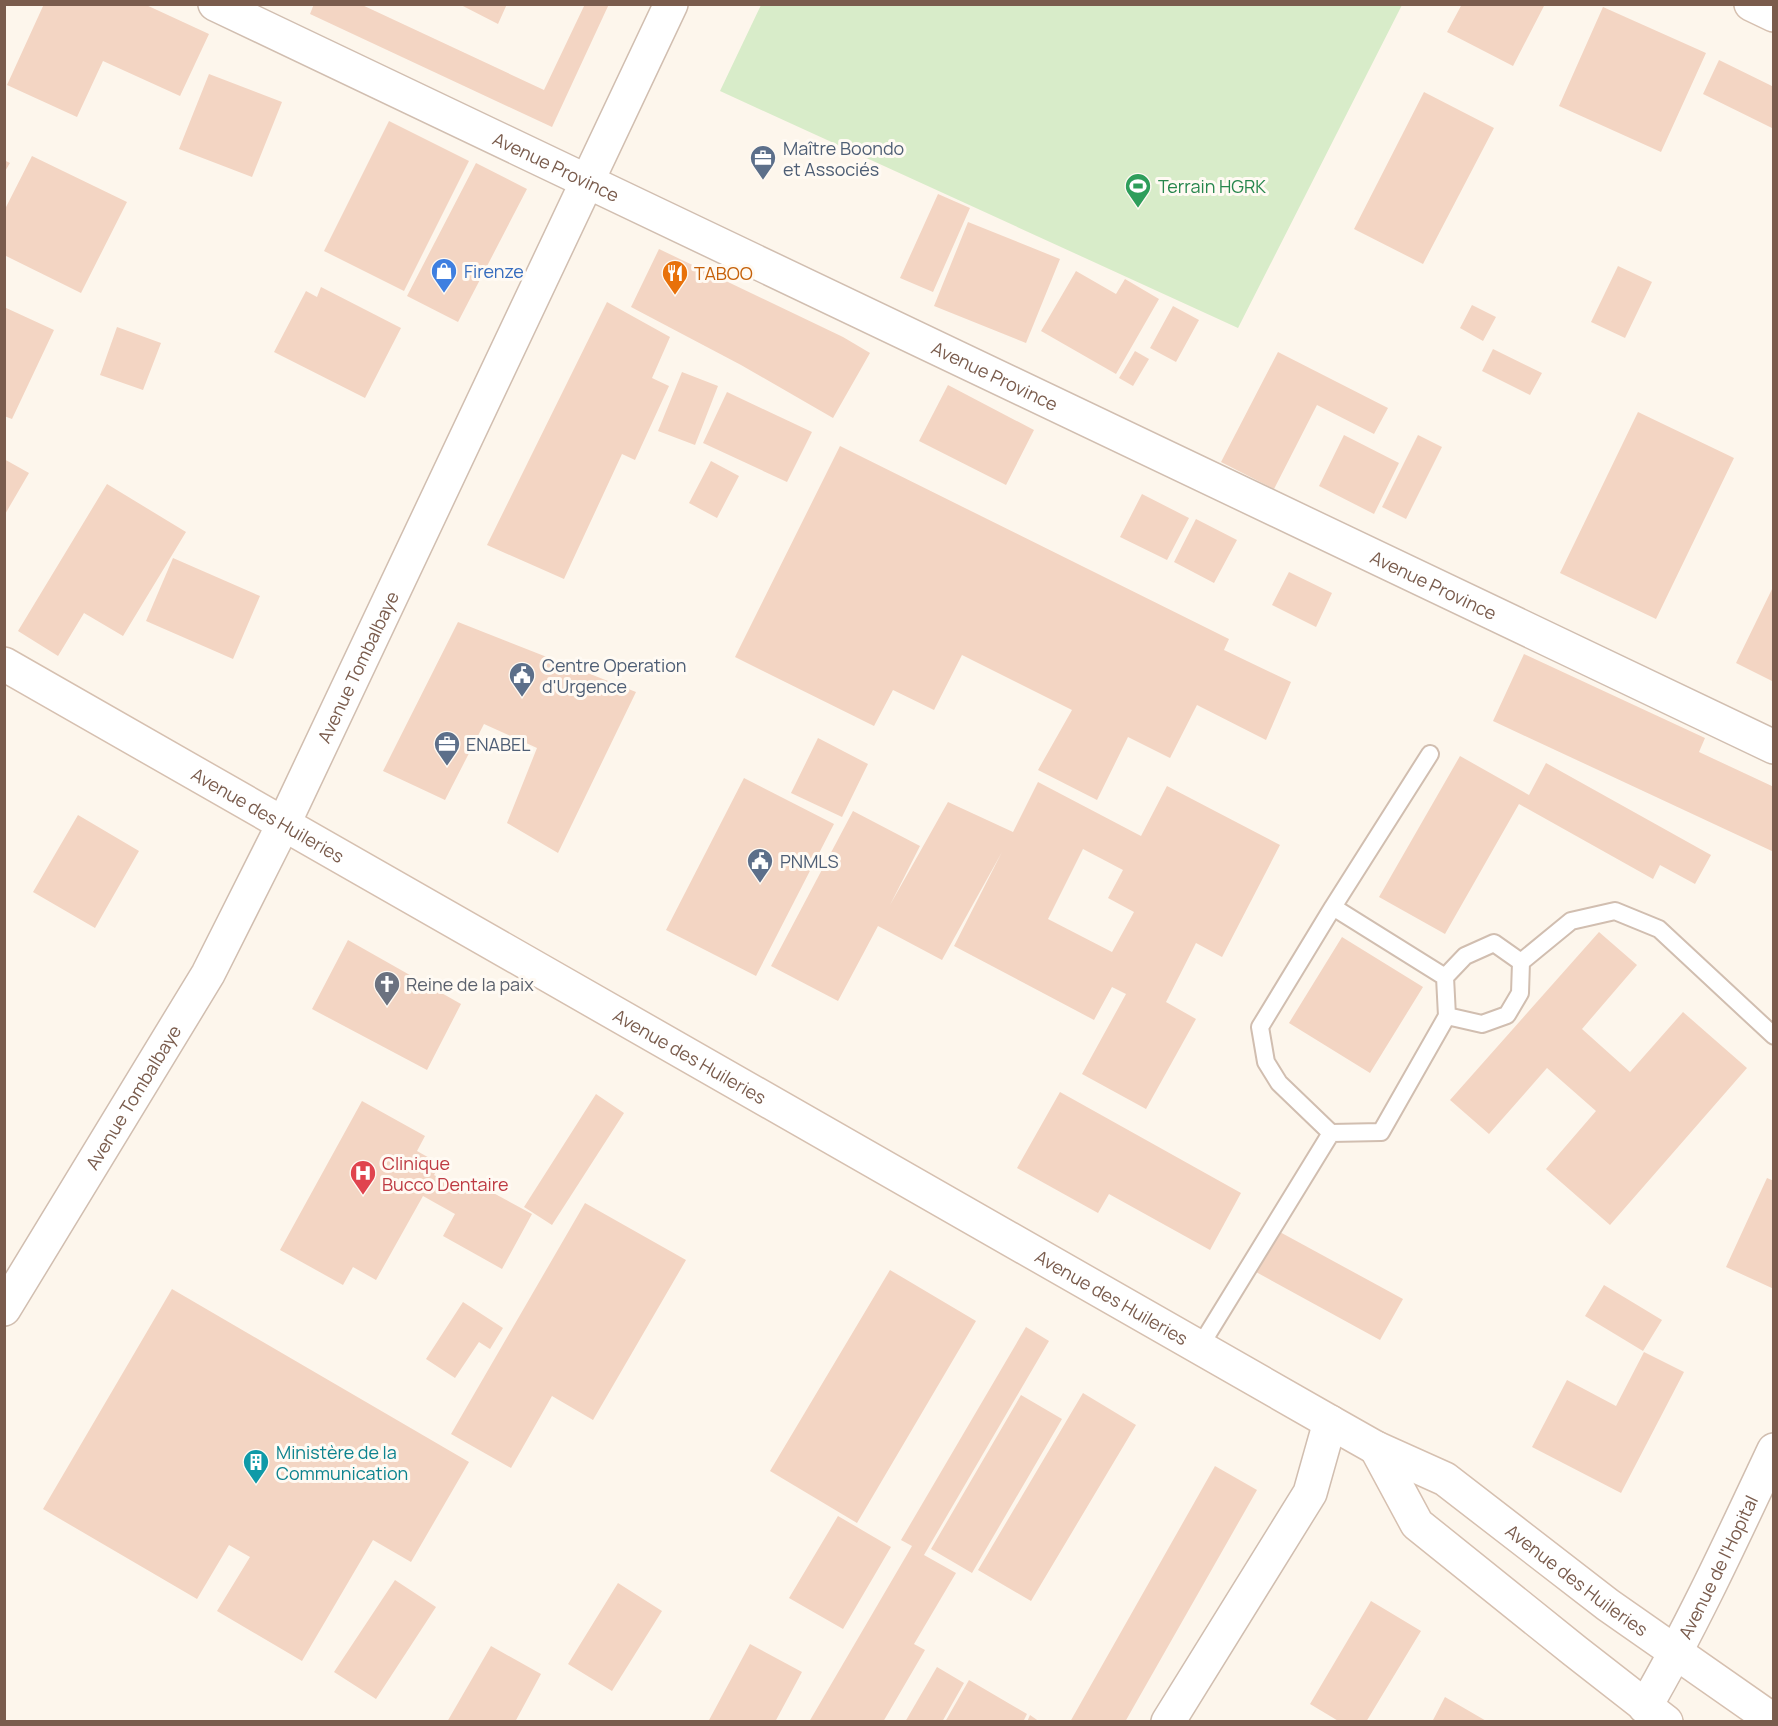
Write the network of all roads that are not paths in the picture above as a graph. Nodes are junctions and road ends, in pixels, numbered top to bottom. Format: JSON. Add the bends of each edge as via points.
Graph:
{"nodes":[{"id":1,"x":215,"y":4,"type":"edge"},
{"id":2,"x":671,"y":4,"type":"edge"},
{"id":3,"x":1751,"y":4,"type":"edge"},
{"id":4,"x":1773,"y":15,"type":"edge"},
{"id":5,"x":588,"y":181,"type":"junction"},
{"id":6,"x":4,"y":664,"type":"edge"},
{"id":7,"x":1773,"y":747,"type":"edge"},
{"id":8,"x":1430,"y":754,"type":"dead end"},
{"id":9,"x":284,"y":824,"type":"junction"},
{"id":10,"x":1333,"y":907,"type":"junction"},
{"id":11,"x":1521,"y":962,"type":"junction"},
{"id":12,"x":1445,"y":977,"type":"junction"},
{"id":13,"x":1447,"y":1016,"type":"junction"},
{"id":14,"x":1773,"y":1036,"type":"edge"},
{"id":15,"x":1331,"y":1133,"type":"junction"},
{"id":16,"x":4,"y":1309,"type":"edge"},
{"id":17,"x":1199,"y":1348,"type":"junction"},
{"id":18,"x":1330,"y":1422,"type":"junction"},
{"id":19,"x":1376,"y":1448,"type":"junction"},
{"id":20,"x":1773,"y":1450,"type":"edge"},
{"id":21,"x":1677,"y":1652,"type":"junction"},
{"id":22,"x":1656,"y":1714,"type":"edge"},
{"id":23,"x":1773,"y":1719,"type":"edge"},
{"id":24,"x":1168,"y":1722,"type":"edge"}],
"edges":[{"from":1,"to":5,"type":"street","name":"Avenue Province"},
{"from":2,"to":5,"type":"street","name":"Avenue Tombalbaye"},
{"from":3,"to":4,"type":"street"},
{"from":5,"to":7,"type":"street","name":"Avenue Province"},
{"from":5,"to":9,"type":"street","name":"Avenue Tombalbaye"},
{"from":6,"to":9,"type":"street","name":"Avenue des Huileries"},
{"from":8,"to":10,"type":"lane"},
{"from":9,"to":16,"type":"street","name":"Avenue Tombalbaye","via":[[208,974]]},
{"from":9,"to":17,"type":"street","name":"Avenue des Huileries"},
{"from":10,"to":12,"type":"lane"},
{"from":10,"to":15,"type":"lane","via":[[1260,1027],[1266,1062],[1279,1083]]},
{"from":11,"to":12,"type":"lane","via":[[1494,943],[1465,956]]},
{"from":11,"to":13,"type":"lane","via":[[1520,993],[1507,1015],[1482,1024]]},
{"from":11,"to":14,"type":"lane","via":[[1571,921],[1615,911],[1659,929]]},
{"from":12,"to":13,"type":"lane"},
{"from":13,"to":15,"type":"lane","via":[[1381,1132]]},
{"from":15,"to":17,"type":"lane"},
{"from":17,"to":18,"type":"street","name":"Avenue des Huileries"},
{"from":18,"to":19,"type":"street","name":"Avenue des Huileries"},
{"from":18,"to":24,"type":"street","via":[[1310,1493]]},
{"from":19,"to":21,"type":"street","name":"Avenue des Huileries","via":[[1445,1479],[1608,1605]]},
{"from":19,"to":22,"type":"street","via":[[1417,1524]]},
{"from":20,"to":21,"type":"street","name":"Avenue de l'Hopital"},
{"from":21,"to":22,"type":"street","name":"Avenue de l'Hopital"},
{"from":21,"to":23,"type":"street","name":"Avenue des Huileries"}]}
